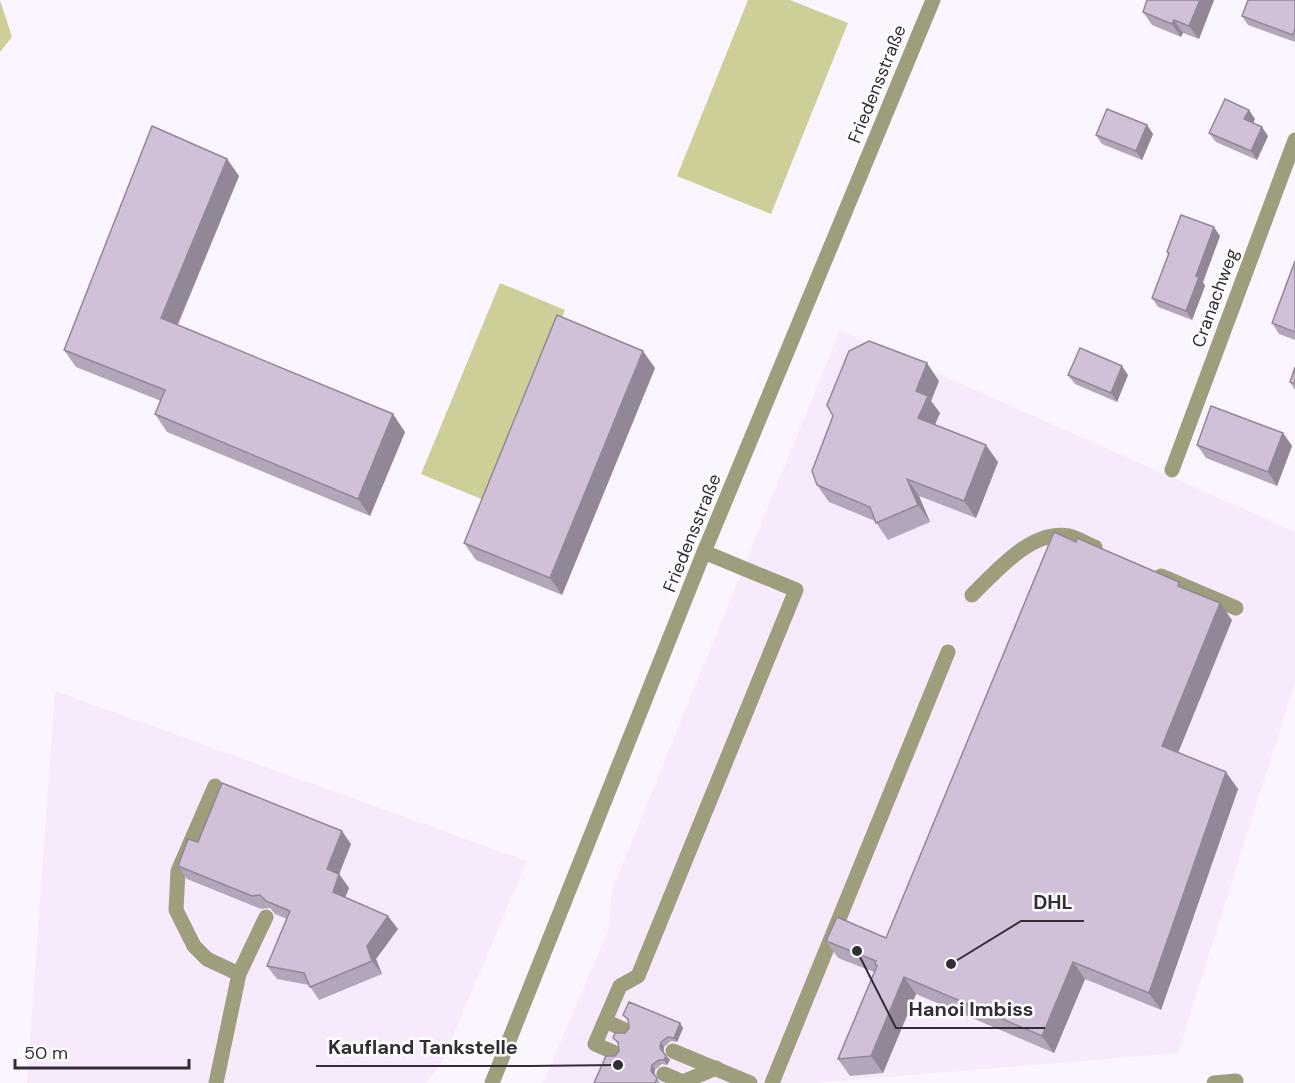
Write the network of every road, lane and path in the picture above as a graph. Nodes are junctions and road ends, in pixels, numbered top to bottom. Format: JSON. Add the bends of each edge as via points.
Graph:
{"nodes":[{"id":1,"x":933,"y":0,"type":"edge"},
{"id":2,"x":1295,"y":140,"type":"edge"},
{"id":3,"x":1172,"y":470,"type":"dead end"},
{"id":4,"x":704,"y":552,"type":"junction"},
{"id":5,"x":1111,"y":554,"type":"edge"},
{"id":6,"x":1152,"y":572,"type":"edge"},
{"id":7,"x":972,"y":595,"type":"dead end"},
{"id":8,"x":1236,"y":608,"type":"dead end"},
{"id":9,"x":948,"y":652,"type":"dead end"},
{"id":10,"x":215,"y":786,"type":"dead end"},
{"id":11,"x":266,"y":917,"type":"edge"},
{"id":12,"x":238,"y":974,"type":"junction"},
{"id":13,"x":605,"y":1021,"type":"junction"},
{"id":14,"x":622,"y":1029,"type":"dead end"},
{"id":15,"x":674,"y":1051,"type":"dead end"},
{"id":16,"x":613,"y":1052,"type":"dead end"},
{"id":17,"x":716,"y":1068,"type":"junction"},
{"id":18,"x":663,"y":1074,"type":"dead end"},
{"id":19,"x":1236,"y":1081,"type":"dead end"},
{"id":20,"x":216,"y":1083,"type":"edge"},
{"id":21,"x":492,"y":1083,"type":"edge"},
{"id":22,"x":750,"y":1083,"type":"edge"},
{"id":23,"x":772,"y":1083,"type":"edge"},
{"id":24,"x":1214,"y":1083,"type":"edge"}],
"edges":[{"from":1,"to":4,"type":"street","name":"Friedensstraße"},
{"from":2,"to":3,"type":"street","name":"Cranachweg"},
{"from":4,"to":13,"type":"street","via":[[796,590],[638,976],[620,986]]},
{"from":4,"to":21,"type":"street","name":"Friedensstraße"},
{"from":5,"to":7,"type":"street","via":[[1069,536],[1043,537],[1010,558]]},
{"from":6,"to":8,"type":"street"},
{"from":9,"to":23,"type":"street"},
{"from":10,"to":12,"type":"street","via":[[178,871],[176,910],[194,946],[207,959]]},
{"from":11,"to":12,"type":"street"},
{"from":12,"to":20,"type":"street"},
{"from":13,"to":14,"type":"street"},
{"from":13,"to":16,"type":"street","via":[[595,1044]]},
{"from":15,"to":17,"type":"street"},
{"from":17,"to":18,"type":"street","via":[[683,1082]]},
{"from":17,"to":22,"type":"street"},
{"from":19,"to":24,"type":"street"}]}
